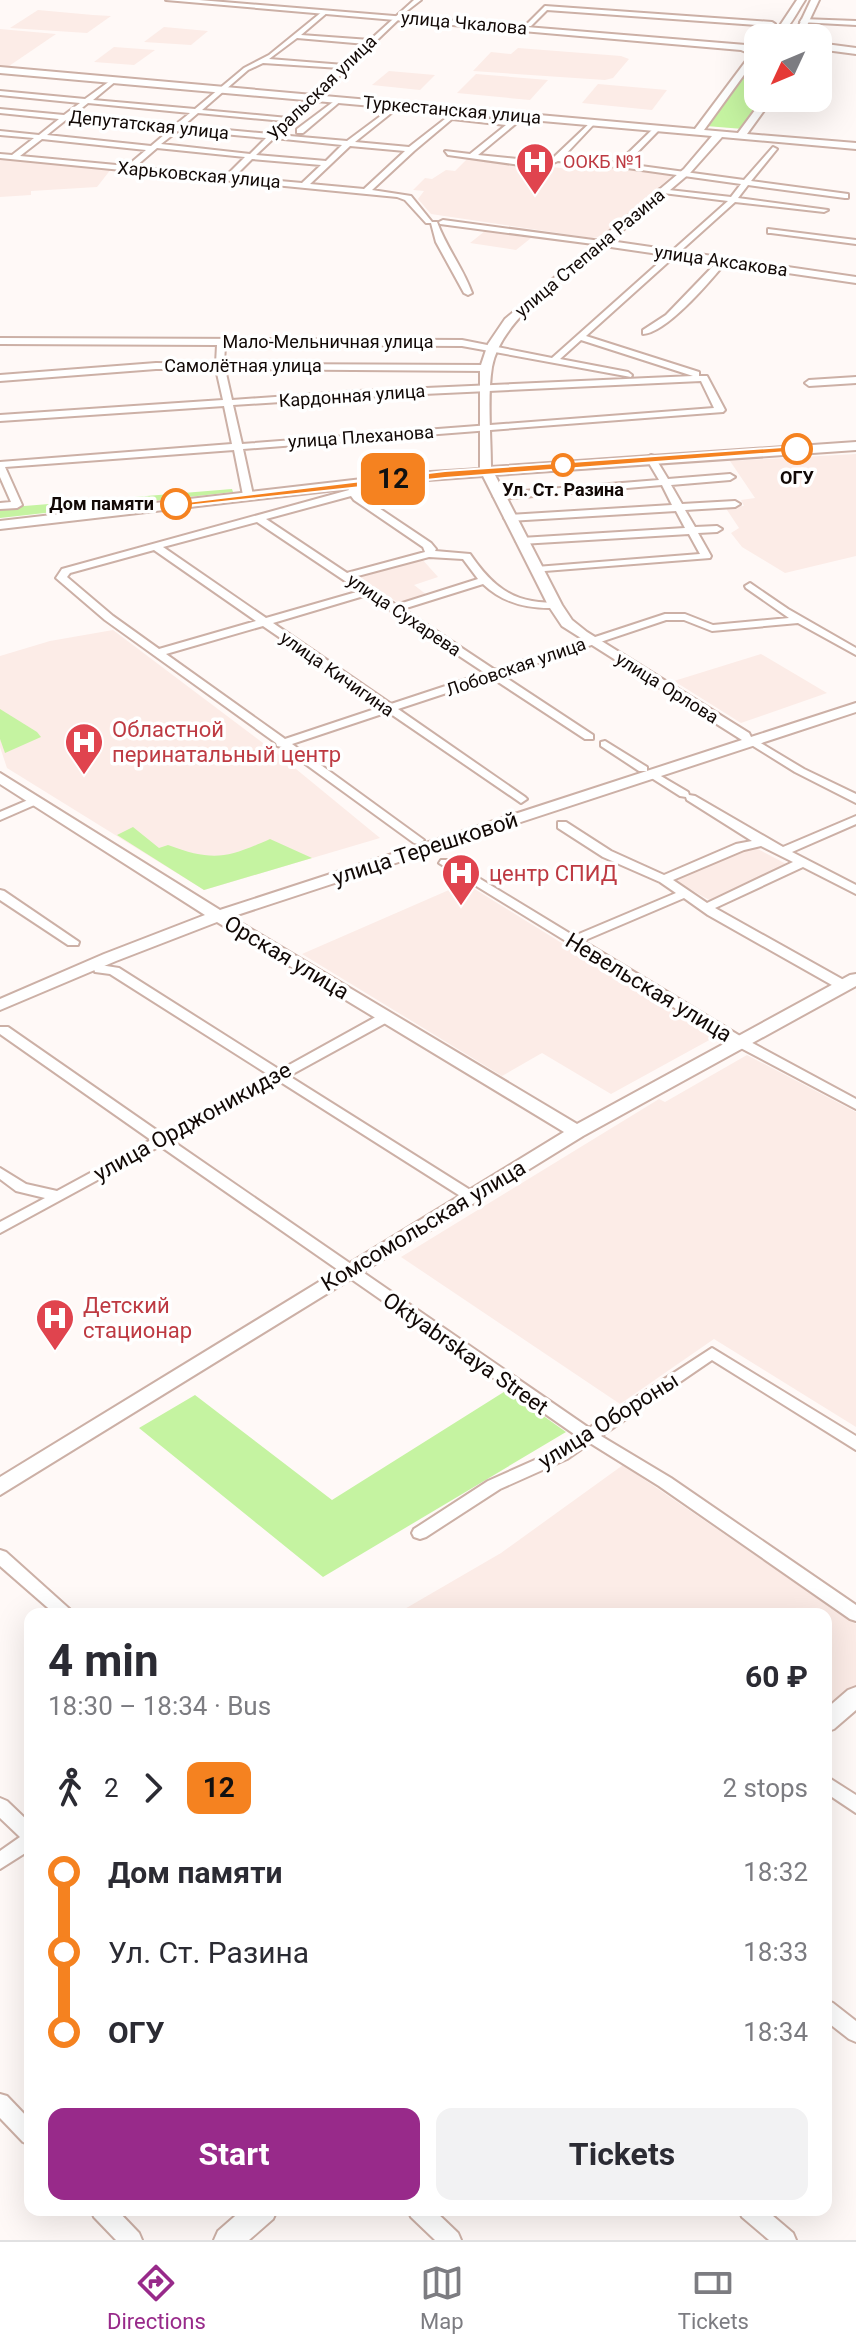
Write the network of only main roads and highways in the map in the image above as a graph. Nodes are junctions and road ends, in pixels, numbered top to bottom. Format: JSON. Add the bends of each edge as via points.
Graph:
{"nodes":[{"id":1,"x":170,"y":0,"type":"edge"},
{"id":2,"x":210,"y":0,"type":"edge"},
{"id":3,"x":801,"y":0,"type":"edge"},
{"id":4,"x":815,"y":0,"type":"edge"},
{"id":5,"x":398,"y":16,"type":"junction"},
{"id":6,"x":441,"y":20,"type":"junction"},
{"id":7,"x":784,"y":24,"type":"edge"},
{"id":8,"x":801,"y":24,"type":"edge"},
{"id":9,"x":743,"y":44,"type":"junction"},
{"id":10,"x":832,"y":50,"type":"edge"},
{"id":11,"x":856,"y":52,"type":"edge"},
{"id":12,"x":2,"y":71,"type":"edge"},
{"id":13,"x":758,"y":112,"type":"edge"},
{"id":14,"x":698,"y":131,"type":"junction"},
{"id":15,"x":720,"y":133,"type":"junction"},
{"id":16,"x":741,"y":135,"type":"junction"},
{"id":17,"x":856,"y":146,"type":"edge"},
{"id":18,"x":601,"y":243,"type":"junction"},
{"id":19,"x":856,"y":280,"type":"edge"},
{"id":20,"x":856,"y":446,"type":"edge"},
{"id":21,"x":485,"y":471,"type":"junction"},
{"id":22,"x":0,"y":525,"type":"edge"},
{"id":23,"x":591,"y":641,"type":"joint"},
{"id":24,"x":854,"y":708,"type":"edge"},
{"id":25,"x":749,"y":739,"type":"junction"},
{"id":26,"x":648,"y":772,"type":"junction"},
{"id":27,"x":0,"y":777,"type":"edge"},
{"id":28,"x":210,"y":911,"type":"junction"},
{"id":29,"x":850,"y":983,"type":"edge"},
{"id":30,"x":0,"y":992,"type":"edge"},
{"id":31,"x":0,"y":1005,"type":"edge"},
{"id":32,"x":577,"y":1132,"type":"junction"},
{"id":33,"x":0,"y":1487,"type":"edge"},
{"id":34,"x":856,"y":1696,"type":"edge"},
{"id":35,"x":832,"y":1718,"type":"edge"},
{"id":36,"x":256,"y":2216,"type":"edge"},
{"id":37,"x":228,"y":2240,"type":"edge"}],
"edges":[{"from":1,"to":5,"type":"main road","name":"улица Чкалова"},
{"from":2,"to":5,"type":"main road","name":"улица Чкалова"},
{"from":3,"to":7,"type":"main road"},
{"from":4,"to":8,"type":"main road"},
{"from":5,"to":6,"type":"main road","name":"улица Чкалова"},
{"from":6,"to":9,"type":"main road","name":"улица Чкалова"},
{"from":6,"to":9,"type":"main road","name":"улица Чкалова"},
{"from":9,"to":14,"type":"main road","via":[[752,52],[750,61]]},
{"from":10,"to":11,"type":"main road"},
{"from":12,"to":14,"type":"main road","name":"Туркестанская улица"},
{"from":13,"to":16,"type":"main road"},
{"from":14,"to":15,"type":"main road","name":"Туркестанская улица"},
{"from":15,"to":16,"type":"main road","name":"Туркестанская улица"},
{"from":15,"to":18,"type":"main road","name":"улица Степана Разина","via":[[685,173]]},
{"from":16,"to":17,"type":"main road","name":"Туркестанская улица"},
{"from":18,"to":19,"type":"main road","name":"улица Аксакова"},
{"from":18,"to":21,"type":"main road","name":"улица Степана Разина","via":[[509,321],[493,347],[486,368]]},
{"from":20,"to":21,"type":"main road"},
{"from":21,"to":22,"type":"main road"},
{"from":21,"to":23,"type":"main road","name":"улица Степана Разина","via":[[555,605],[567,623]]},
{"from":23,"to":25,"type":"main road","name":"улица Орлова"},
{"from":24,"to":25,"type":"main road","name":"улица Терешковой"},
{"from":25,"to":26,"type":"main road","name":"улица Терешковой"},
{"from":26,"to":28,"type":"main road","name":"улица Терешковой"},
{"from":26,"to":28,"type":"main road","name":"улица Терешковой","via":[[418,840]]},
{"from":27,"to":28,"type":"main road","name":"Орская улица"},
{"from":28,"to":30,"type":"main road","name":"улица Терешковой","via":[[102,946]]},
{"from":28,"to":31,"type":"main road","name":"улица Терешковой"},
{"from":28,"to":32,"type":"main road","name":"Орская улица"},
{"from":29,"to":32,"type":"main road","name":"Комсомольская улица"},
{"from":32,"to":33,"type":"main road","name":"Комсомольская улица"},
{"from":34,"to":35,"type":"main road"},
{"from":36,"to":37,"type":"main road"}]}
